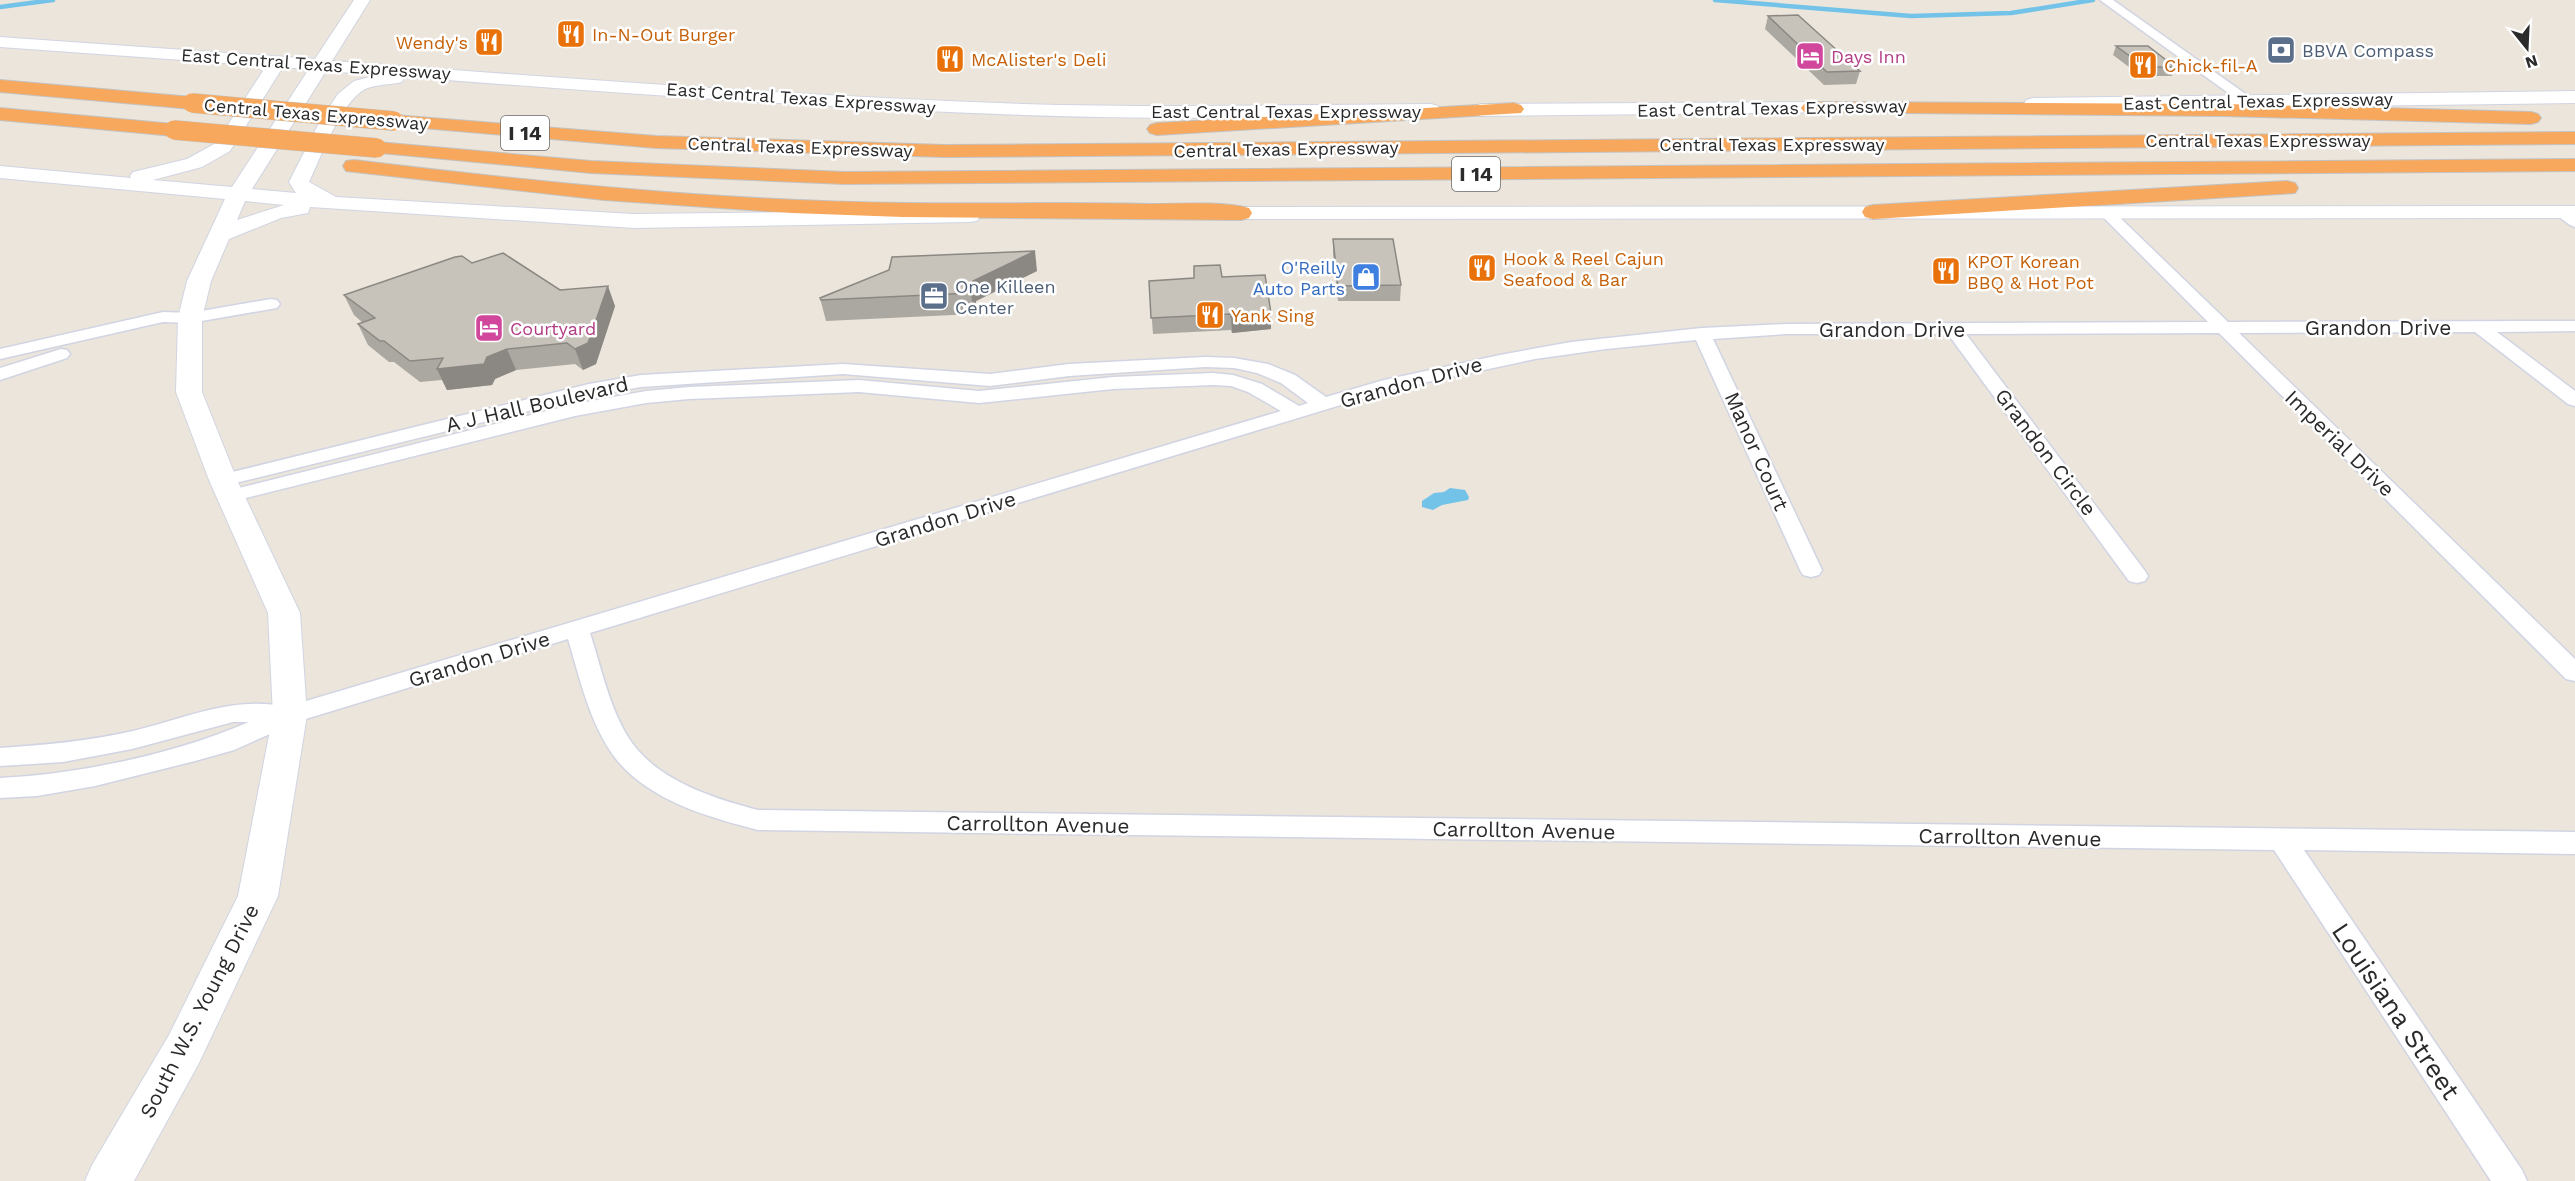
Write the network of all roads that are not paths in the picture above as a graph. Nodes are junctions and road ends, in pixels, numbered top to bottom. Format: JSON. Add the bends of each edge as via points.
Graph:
{"nodes":[{"id":1,"x":362,"y":0,"type":"edge"},
{"id":2,"x":2106,"y":0,"type":"edge"},
{"id":3,"x":350,"y":38,"type":"junction"},
{"id":4,"x":0,"y":42,"type":"edge"},
{"id":5,"x":248,"y":59,"type":"junction"},
{"id":6,"x":322,"y":64,"type":"junction"},
{"id":7,"x":415,"y":71,"type":"junction"},
{"id":8,"x":493,"y":77,"type":"junction"},
{"id":9,"x":0,"y":86,"type":"edge"},
{"id":10,"x":2575,"y":97,"type":"edge"},
{"id":11,"x":2247,"y":100,"type":"junction"},
{"id":12,"x":1811,"y":108,"type":"junction"},
{"id":13,"x":1514,"y":109,"type":"junction"},
{"id":14,"x":0,"y":114,"type":"edge"},
{"id":15,"x":2575,"y":120,"type":"edge"},
{"id":16,"x":165,"y":135,"type":"junction"},
{"id":17,"x":2575,"y":138,"type":"edge"},
{"id":18,"x":656,"y":142,"type":"junction"},
{"id":19,"x":2575,"y":165,"type":"edge"},
{"id":20,"x":0,"y":172,"type":"edge"},
{"id":21,"x":2575,"y":172,"type":"edge"},
{"id":22,"x":92,"y":180,"type":"junction"},
{"id":23,"x":238,"y":194,"type":"junction"},
{"id":24,"x":334,"y":204,"type":"junction"},
{"id":25,"x":1873,"y":212,"type":"junction"},
{"id":26,"x":1241,"y":213,"type":"junction"},
{"id":27,"x":2107,"y":213,"type":"junction"},
{"id":28,"x":2570,"y":216,"type":"edge"},
{"id":29,"x":220,"y":235,"type":"junction"},
{"id":30,"x":271,"y":304,"type":"dead end"},
{"id":31,"x":190,"y":318,"type":"junction"},
{"id":32,"x":2575,"y":326,"type":"edge"},
{"id":33,"x":2480,"y":327,"type":"junction"},
{"id":34,"x":1954,"y":328,"type":"junction"},
{"id":35,"x":2222,"y":328,"type":"junction"},
{"id":36,"x":1702,"y":333,"type":"junction"},
{"id":37,"x":0,"y":354,"type":"edge"},
{"id":38,"x":1180,"y":372,"type":"junction"},
{"id":39,"x":0,"y":374,"type":"edge"},
{"id":40,"x":2575,"y":400,"type":"edge"},
{"id":41,"x":1324,"y":405,"type":"junction"},
{"id":42,"x":1297,"y":413,"type":"junction"},
{"id":43,"x":226,"y":488,"type":"junction"},
{"id":44,"x":1810,"y":570,"type":"dead end"},
{"id":45,"x":2137,"y":576,"type":"dead end"},
{"id":46,"x":577,"y":629,"type":"junction"},
{"id":47,"x":2575,"y":673,"type":"edge"},
{"id":48,"x":290,"y":715,"type":"junction"},
{"id":49,"x":0,"y":757,"type":"edge"},
{"id":50,"x":0,"y":788,"type":"edge"},
{"id":51,"x":2283,"y":841,"type":"junction"},
{"id":52,"x":2575,"y":843,"type":"edge"},
{"id":53,"x":109,"y":1181,"type":"edge"},
{"id":54,"x":2510,"y":1181,"type":"edge"}],
"edges":[{"from":1,"to":3,"type":"main road","name":"South W.S. Young Drive"},
{"from":2,"to":11,"type":"street"},
{"from":3,"to":5,"type":"main road","via":[[288,54]]},
{"from":3,"to":6,"type":"main road","name":"South W.S. Young Drive"},
{"from":3,"to":7,"type":"main road","via":[[382,62]]},
{"from":4,"to":5,"type":"main road","name":"East Central Texas Expressway"},
{"from":5,"to":6,"type":"main road","name":"East Central Texas Expressway"},
{"from":5,"to":22,"type":"main road","via":[[264,63],[272,70],[223,147],[214,154],[159,173]]},
{"from":6,"to":7,"type":"main road","name":"East Central Texas Expressway"},
{"from":6,"to":23,"type":"main road","name":"South W.S. Young Drive"},
{"from":7,"to":8,"type":"main road","name":"East Central Texas Expressway"},
{"from":8,"to":13,"type":"main road","name":"East Central Texas Expressway","via":[[967,108],[1173,112]]},
{"from":8,"to":24,"type":"main road","via":[[386,79],[351,91],[299,182],[309,192]]},
{"from":9,"to":18,"type":"highway","name":"Central Texas Expressway","number":"I 14","bridge":true},
{"from":10,"to":11,"type":"main road","name":"East Central Texas Expressway"},
{"from":11,"to":12,"type":"main road","name":"East Central Texas Expressway"},
{"from":12,"to":13,"type":"main road","name":"East Central Texas Expressway"},
{"from":12,"to":15,"type":"highway","via":[[2246,110]]},
{"from":13,"to":18,"type":"highway","via":[[977,139]]},
{"from":14,"to":16,"type":"highway"},
{"from":16,"to":19,"type":"highway","name":"Central Texas Expressway","number":"I 14","bridge":true,"via":[[591,167],[845,178]]},
{"from":16,"to":26,"type":"highway","via":[[354,165],[599,195],[856,209]]},
{"from":17,"to":18,"type":"highway","name":"Central Texas Expressway","number":"I 14","via":[[945,151]]},
{"from":20,"to":22,"type":"main road"},
{"from":21,"to":25,"type":"highway"},
{"from":22,"to":23,"type":"main road"},
{"from":23,"to":24,"type":"main road"},
{"from":23,"to":29,"type":"main road","name":"South W.S. Young Drive"},
{"from":24,"to":26,"type":"main road","via":[[634,221]]},
{"from":24,"to":29,"type":"main road","via":[[275,213]]},
{"from":25,"to":26,"type":"main road"},
{"from":25,"to":27,"type":"main road"},
{"from":27,"to":28,"type":"main road"},
{"from":27,"to":35,"type":"street","name":"Imperial Drive"},
{"from":29,"to":31,"type":"main road","name":"South W.S. Young Drive","via":[[199,281]]},
{"from":30,"to":31,"type":"street"},
{"from":31,"to":37,"type":"street","via":[[163,317]]},
{"from":31,"to":39,"type":"street","via":[[162,332],[60,354]]},
{"from":31,"to":43,"type":"main road","name":"South W.S. Young Drive","via":[[189,392]]},
{"from":32,"to":33,"type":"street","name":"Grandon Drive"},
{"from":33,"to":35,"type":"street","name":"Grandon Drive"},
{"from":33,"to":40,"type":"street"},
{"from":34,"to":35,"type":"street","name":"Grandon Drive"},
{"from":34,"to":36,"type":"street","name":"Grandon Drive"},
{"from":34,"to":45,"type":"street","name":"Grandon Circle"},
{"from":35,"to":47,"type":"street","name":"Imperial Drive"},
{"from":36,"to":41,"type":"street","name":"Grandon Drive","via":[[1499,360]]},
{"from":36,"to":44,"type":"street","name":"Manor Court"},
{"from":38,"to":41,"type":"street","name":"A J Hall Boulevard","via":[[1234,363],[1262,368],[1288,379]]},
{"from":38,"to":42,"type":"street","name":"A J Hall Boulevard","via":[[1233,381],[1273,397]]},
{"from":38,"to":43,"type":"street","name":"A J Hall Boulevard","via":[[1055,380],[979,397],[808,379],[692,385],[382,450]]},
{"from":41,"to":42,"type":"street","name":"Grandon Drive"},
{"from":42,"to":46,"type":"street","name":"Grandon Drive"},
{"from":43,"to":48,"type":"main road","name":"South W.S. Young Drive","via":[[284,613]]},
{"from":46,"to":48,"type":"street","name":"Grandon Drive"},
{"from":46,"to":51,"type":"street","name":"Carrollton Avenue","via":[[606,716],[624,751],[650,776],[679,793],[714,809],[758,820]]},
{"from":48,"to":49,"type":"street","via":[[233,713],[132,740],[63,753]]},
{"from":48,"to":50,"type":"street","via":[[195,752],[95,776]]},
{"from":48,"to":53,"type":"main road","name":"South W.S. Young Drive","via":[[258,896],[184,1049]]},
{"from":51,"to":52,"type":"street","name":"Carrollton Avenue"},
{"from":51,"to":54,"type":"street","name":"Louisiana Street"}]}
